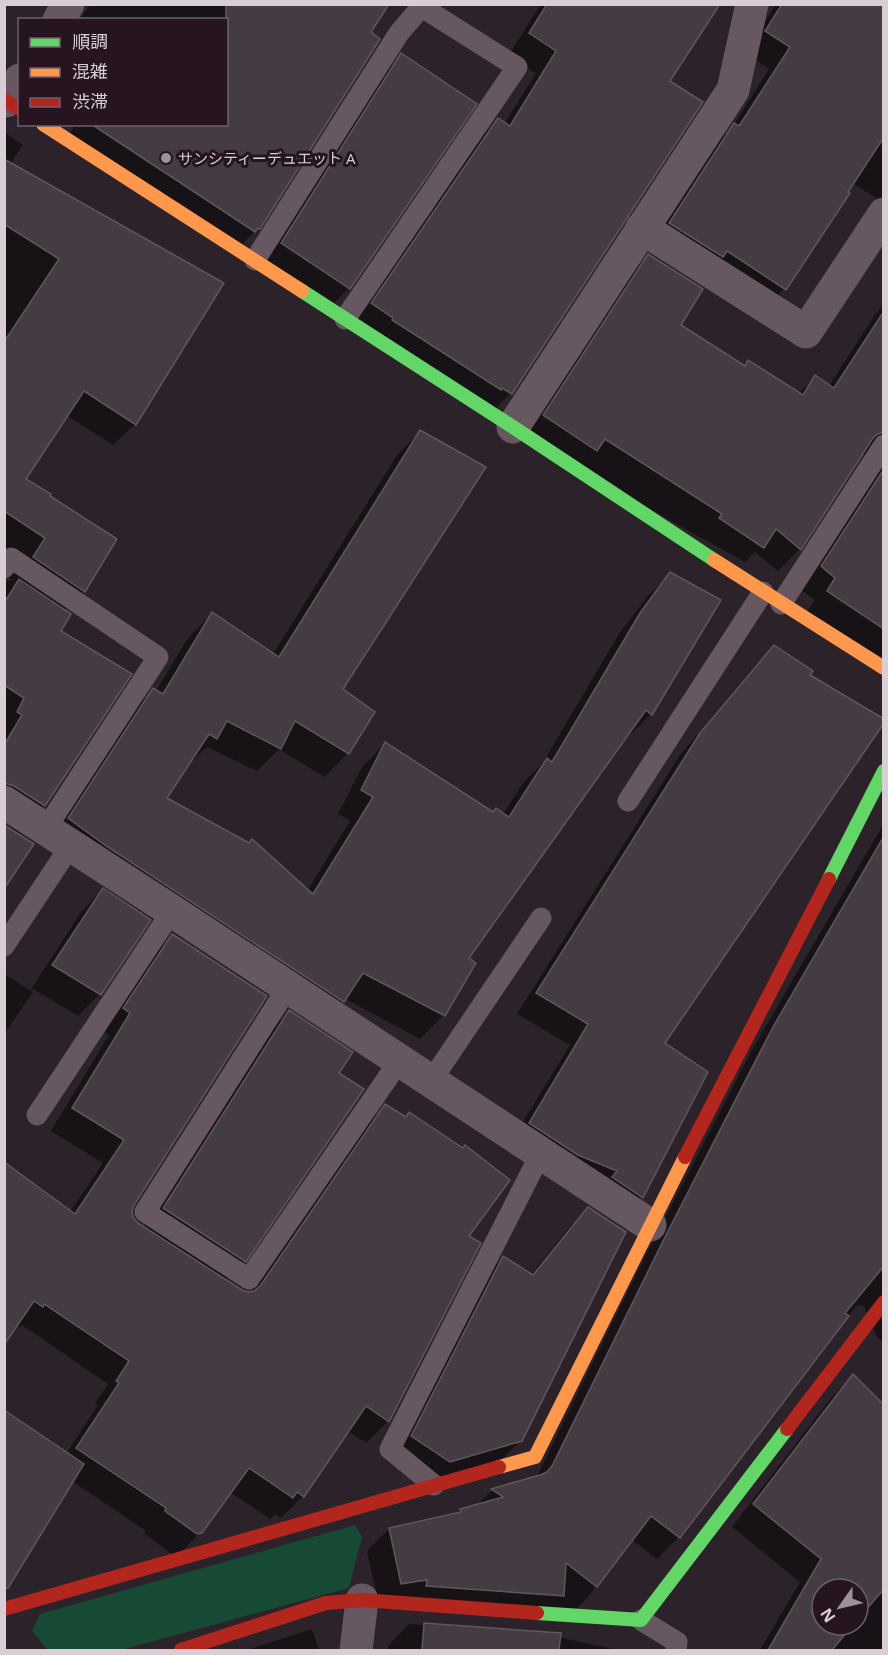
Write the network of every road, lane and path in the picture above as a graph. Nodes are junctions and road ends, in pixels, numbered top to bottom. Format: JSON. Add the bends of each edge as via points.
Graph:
{"nodes":[{"id":1,"x":68,"y":4,"type":"edge"},
{"id":2,"x":752,"y":4,"type":"edge"},
{"id":3,"x":423,"y":6,"type":"edge"},
{"id":4,"x":60,"y":18,"type":"edge"},
{"id":5,"x":46,"y":126,"type":"edge"},
{"id":6,"x":884,"y":214,"type":"edge"},
{"id":7,"x":642,"y":228,"type":"junction"},
{"id":8,"x":255,"y":260,"type":"junction"},
{"id":9,"x":345,"y":319,"type":"junction"},
{"id":10,"x":513,"y":427,"type":"junction"},
{"id":11,"x":884,"y":445,"type":"edge"},
{"id":12,"x":4,"y":568,"type":"edge"},
{"id":13,"x":763,"y":592,"type":"junction"},
{"id":14,"x":781,"y":604,"type":"junction"},
{"id":15,"x":884,"y":668,"type":"edge"},
{"id":16,"x":884,"y":771,"type":"edge"},
{"id":17,"x":628,"y":801,"type":"dead end"},
{"id":18,"x":4,"y":802,"type":"edge"},
{"id":19,"x":58,"y":837,"type":"junction"},
{"id":20,"x":172,"y":911,"type":"junction"},
{"id":21,"x":542,"y":918,"type":"dead end"},
{"id":22,"x":4,"y":946,"type":"edge"},
{"id":23,"x":288,"y":987,"type":"junction"},
{"id":24,"x":400,"y":1060,"type":"junction"},
{"id":25,"x":431,"y":1081,"type":"junction"},
{"id":26,"x":37,"y":1115,"type":"dead end"},
{"id":27,"x":541,"y":1153,"type":"junction"},
{"id":28,"x":650,"y":1225,"type":"junction"},
{"id":29,"x":884,"y":1302,"type":"edge"},
{"id":30,"x":434,"y":1485,"type":"junction"},
{"id":31,"x":362,"y":1600,"type":"junction"},
{"id":32,"x":4,"y":1609,"type":"edge"},
{"id":33,"x":641,"y":1620,"type":"junction"},
{"id":34,"x":181,"y":1650,"type":"edge"},
{"id":35,"x":356,"y":1650,"type":"edge"},
{"id":36,"x":676,"y":1650,"type":"edge"}],
"edges":[{"from":1,"to":4,"type":"street"},
{"from":2,"to":7,"type":"street","via":[[733,90]]},
{"from":3,"to":8,"type":"lane","via":[[399,33]]},
{"from":3,"to":9,"type":"lane","via":[[516,67]]},
{"from":5,"to":8,"type":"street"},
{"from":6,"to":7,"type":"street","via":[[806,332]]},
{"from":7,"to":10,"type":"street"},
{"from":8,"to":9,"type":"street"},
{"from":9,"to":10,"type":"street"},
{"from":10,"to":13,"type":"street"},
{"from":11,"to":14,"type":"lane"},
{"from":12,"to":19,"type":"lane","via":[[11,558],[158,657]]},
{"from":13,"to":14,"type":"street"},
{"from":13,"to":17,"type":"lane"},
{"from":14,"to":15,"type":"street"},
{"from":16,"to":28,"type":"street"},
{"from":18,"to":19,"type":"street"},
{"from":19,"to":20,"type":"street"},
{"from":19,"to":22,"type":"lane"},
{"from":20,"to":23,"type":"street"},
{"from":20,"to":26,"type":"lane"},
{"from":21,"to":25,"type":"lane"},
{"from":23,"to":24,"type":"street"},
{"from":23,"to":24,"type":"lane","via":[[145,1212],[249,1279]]},
{"from":24,"to":25,"type":"street"},
{"from":25,"to":27,"type":"street"},
{"from":27,"to":28,"type":"street"},
{"from":27,"to":30,"type":"lane","via":[[390,1449]]},
{"from":28,"to":30,"type":"street","via":[[535,1457]]},
{"from":29,"to":33,"type":"street"},
{"from":30,"to":32,"type":"street"},
{"from":31,"to":33,"type":"street"},
{"from":31,"to":34,"type":"street","via":[[326,1603]]},
{"from":31,"to":35,"type":"street"},
{"from":33,"to":36,"type":"lane","via":[[677,1642]]}]}
